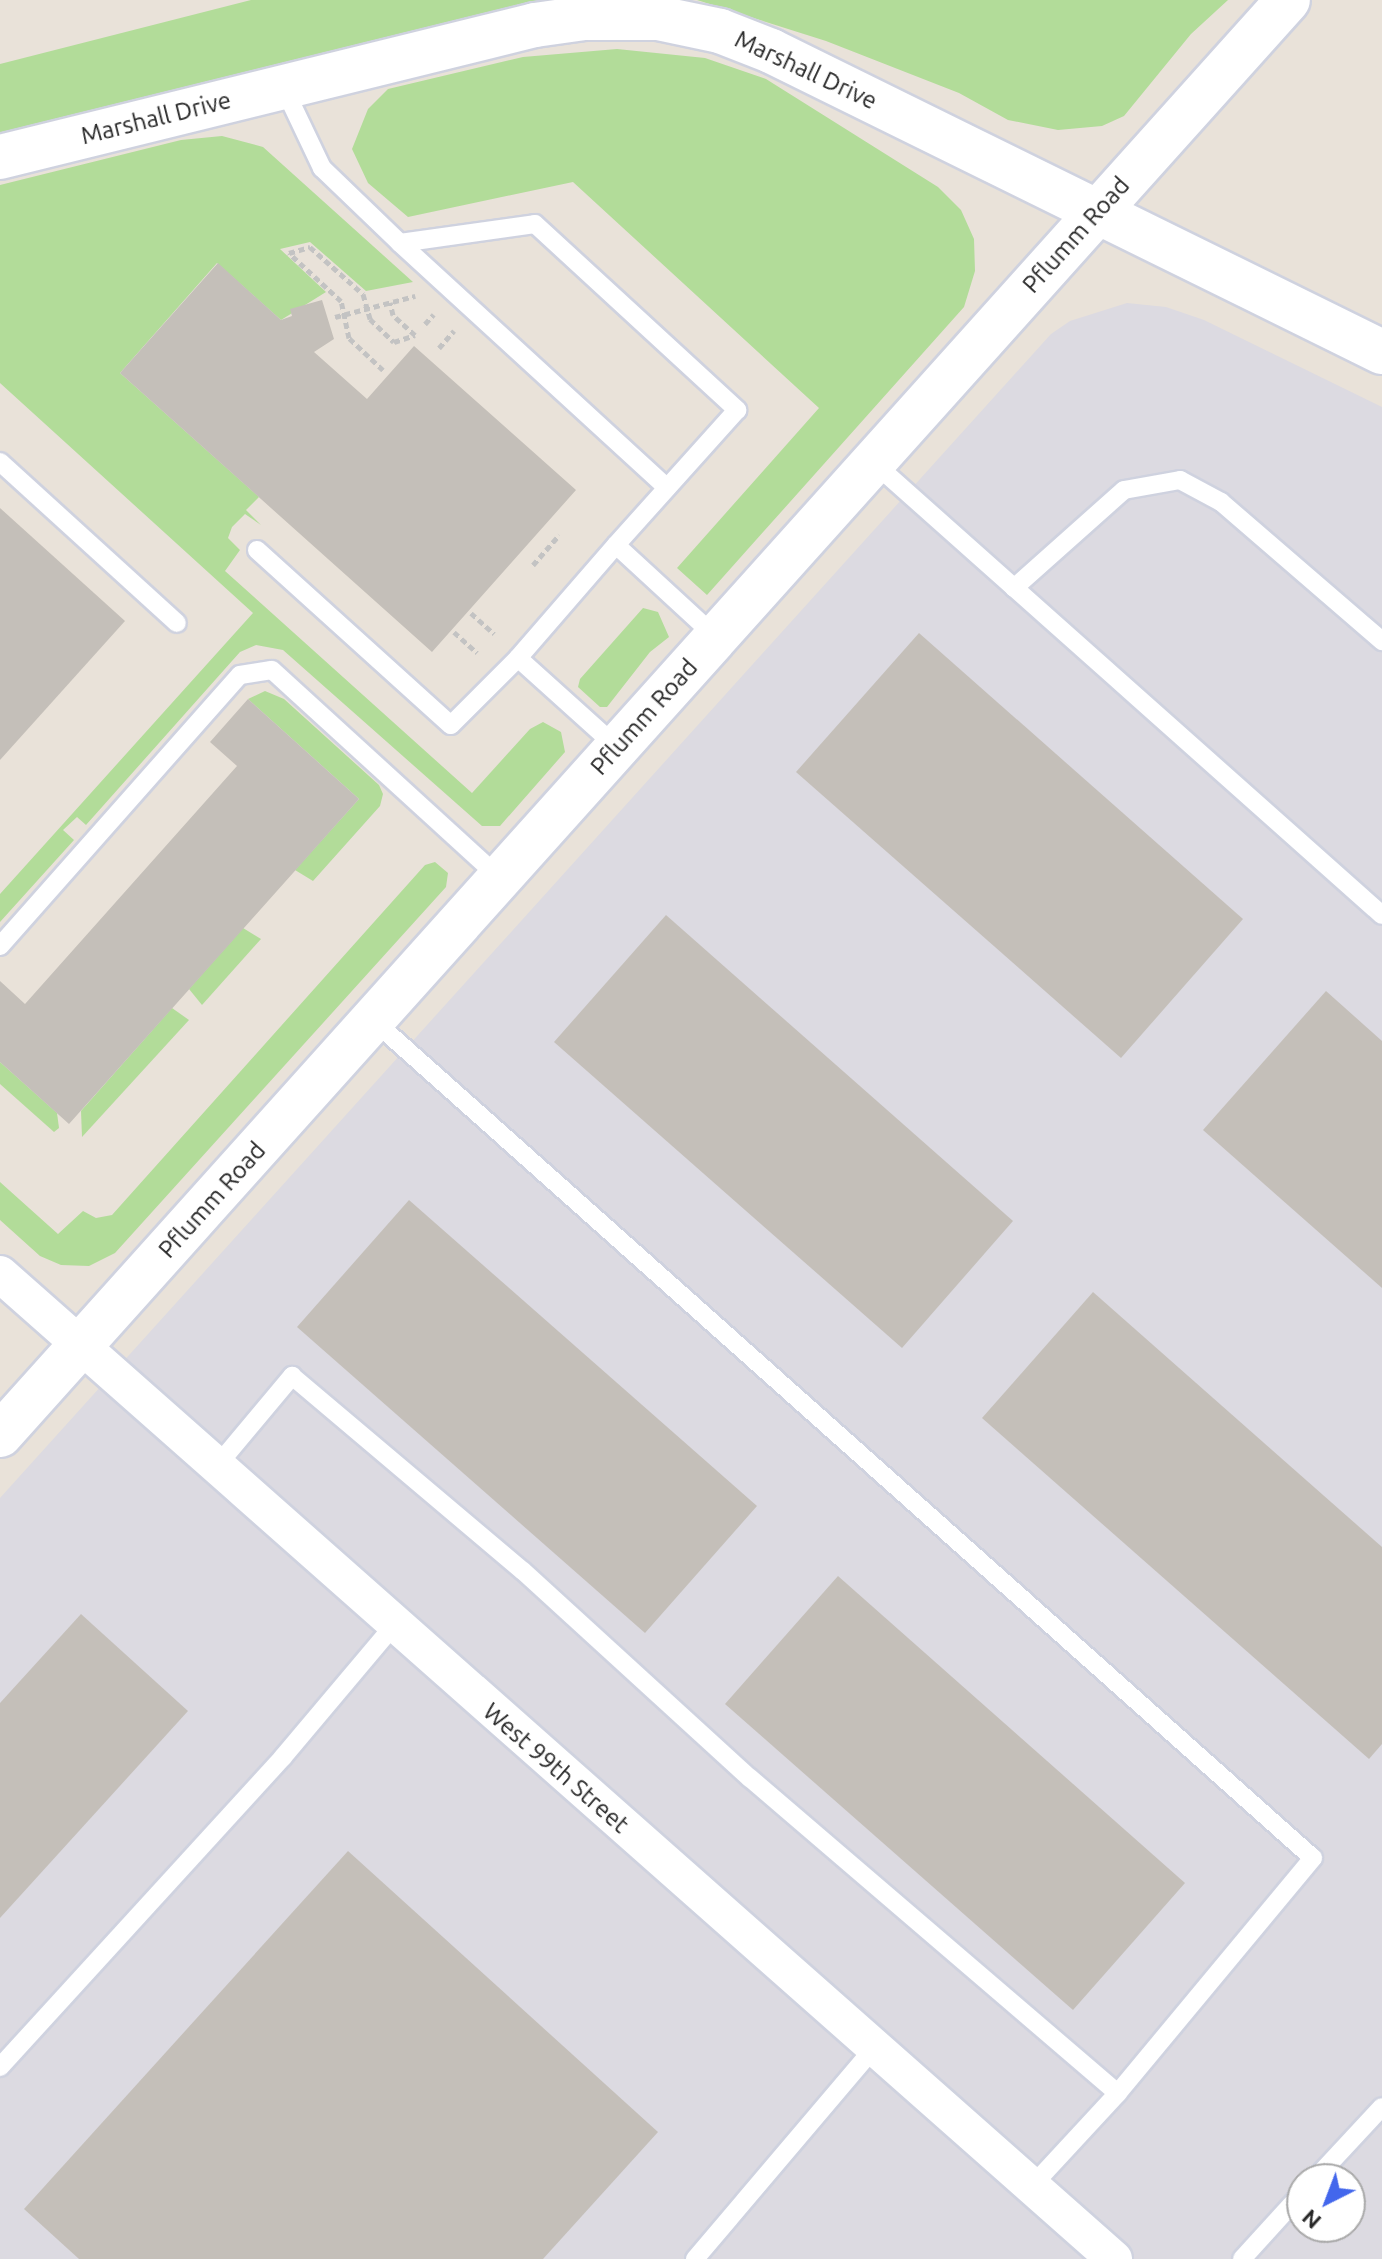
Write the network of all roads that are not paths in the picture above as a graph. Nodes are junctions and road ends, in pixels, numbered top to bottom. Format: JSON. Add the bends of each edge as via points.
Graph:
{"nodes":[{"id":1,"x":1288,"y":0,"type":"edge"},
{"id":2,"x":283,"y":85,"type":"junction"},
{"id":3,"x":0,"y":157,"type":"edge"},
{"id":4,"x":1097,"y":211,"type":"junction"},
{"id":5,"x":400,"y":243,"type":"junction"},
{"id":6,"x":1382,"y":352,"type":"edge"},
{"id":7,"x":0,"y":462,"type":"edge"},
{"id":8,"x":873,"y":462,"type":"junction"},
{"id":9,"x":667,"y":488,"type":"junction"},
{"id":10,"x":616,"y":545,"type":"junction"},
{"id":11,"x":257,"y":550,"type":"dead end"},
{"id":12,"x":1014,"y":588,"type":"junction"},
{"id":13,"x":177,"y":623,"type":"dead end"},
{"id":14,"x":716,"y":637,"type":"junction"},
{"id":15,"x":1382,"y":641,"type":"edge"},
{"id":16,"x":518,"y":658,"type":"junction"},
{"id":17,"x":617,"y":747,"type":"junction"},
{"id":18,"x":500,"y":878,"type":"junction"},
{"id":19,"x":1382,"y":915,"type":"edge"},
{"id":20,"x":0,"y":946,"type":"edge"},
{"id":21,"x":373,"y":1020,"type":"junction"},
{"id":22,"x":0,"y":1274,"type":"edge"},
{"id":23,"x":80,"y":1347,"type":"junction"},
{"id":24,"x":0,"y":1435,"type":"edge"},
{"id":25,"x":216,"y":1467,"type":"junction"},
{"id":26,"x":394,"y":1625,"type":"junction"},
{"id":27,"x":874,"y":2048,"type":"junction"},
{"id":28,"x":0,"y":2067,"type":"edge"},
{"id":29,"x":1118,"y":2093,"type":"junction"},
{"id":30,"x":1382,"y":2107,"type":"edge"},
{"id":31,"x":1330,"y":2163,"type":"edge"},
{"id":32,"x":1032,"y":2186,"type":"junction"},
{"id":33,"x":1286,"y":2211,"type":"edge"},
{"id":34,"x":695,"y":2259,"type":"edge"},
{"id":35,"x":1114,"y":2259,"type":"edge"},
{"id":36,"x":1242,"y":2259,"type":"edge"}],
"edges":[{"from":1,"to":4,"type":"main road","name":"Pflumm Road"},
{"from":2,"to":3,"type":"main road","name":"Marshall Drive"},
{"from":2,"to":4,"type":"main road","name":"Marshall Drive","via":[[535,25],[585,18],[658,18],[720,31],[771,51]]},
{"from":2,"to":5,"type":"lane","via":[[322,168]]},
{"from":4,"to":6,"type":"main road","name":"Marshall Drive"},
{"from":4,"to":8,"type":"main road","name":"Pflumm Road"},
{"from":5,"to":9,"type":"lane"},
{"from":5,"to":9,"type":"lane","via":[[535,224],[737,410]]},
{"from":7,"to":13,"type":"lane"},
{"from":8,"to":12,"type":"lane"},
{"from":8,"to":14,"type":"main road","name":"Pflumm Road"},
{"from":9,"to":10,"type":"lane"},
{"from":10,"to":14,"type":"lane"},
{"from":10,"to":16,"type":"lane"},
{"from":11,"to":16,"type":"lane","via":[[451,725]]},
{"from":12,"to":15,"type":"lane","via":[[1124,490],[1180,480],[1221,502]]},
{"from":12,"to":19,"type":"lane"},
{"from":14,"to":17,"type":"main road","name":"Pflumm Road"},
{"from":16,"to":17,"type":"lane"},
{"from":17,"to":18,"type":"main road","name":"Pflumm Road"},
{"from":18,"to":20,"type":"lane","via":[[272,670],[240,675]]},
{"from":18,"to":21,"type":"main road","name":"Pflumm Road"},
{"from":21,"to":23,"type":"main road","name":"Pflumm Road"},
{"from":21,"to":29,"type":"lane","via":[[1313,1858]]},
{"from":22,"to":23,"type":"street","name":"West 99th Street"},
{"from":23,"to":24,"type":"main road","name":"Pflumm Road"},
{"from":23,"to":25,"type":"street","name":"West 99th Street"},
{"from":25,"to":26,"type":"street","name":"West 99th Street"},
{"from":25,"to":29,"type":"lane","via":[[292,1376],[523,1571],[750,1778]]},
{"from":26,"to":27,"type":"street","name":"West 99th Street"},
{"from":26,"to":28,"type":"lane","via":[[283,1757]]},
{"from":27,"to":32,"type":"street","name":"West 99th Street"},
{"from":27,"to":34,"type":"lane"},
{"from":29,"to":32,"type":"lane"},
{"from":30,"to":31,"type":"lane"},
{"from":32,"to":35,"type":"street","name":"West 99th Street"},
{"from":33,"to":36,"type":"lane"}]}
